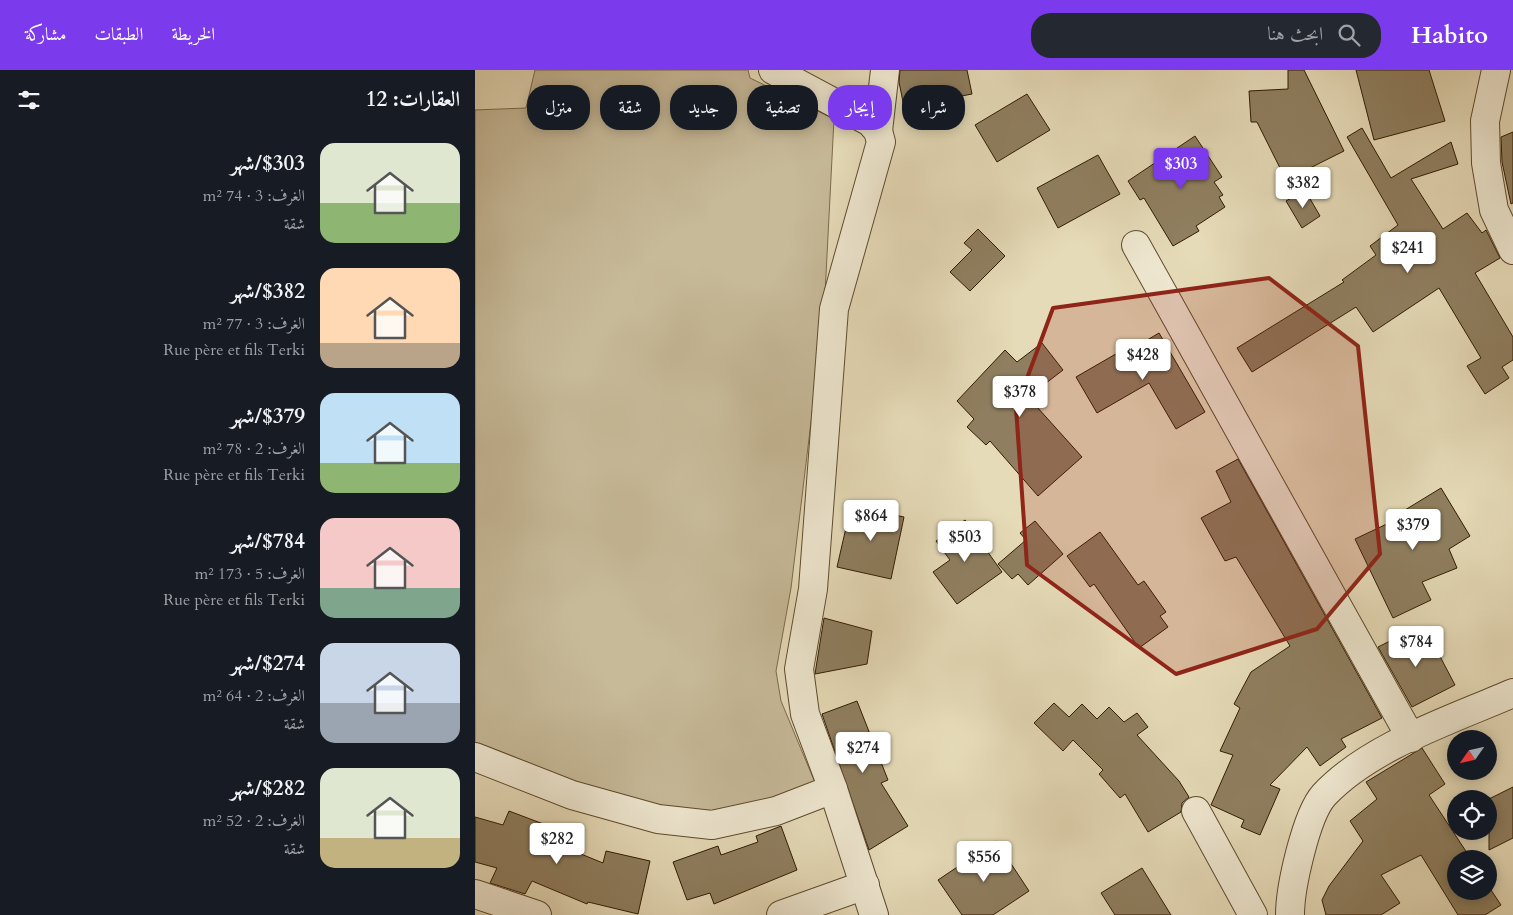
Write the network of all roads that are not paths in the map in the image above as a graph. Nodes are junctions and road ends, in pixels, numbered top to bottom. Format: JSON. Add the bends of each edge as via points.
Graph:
{"nodes":[{"id":1,"x":773,"y":70,"type":"edge"},
{"id":2,"x":885,"y":70,"type":"edge"},
{"id":3,"x":1492,"y":73,"type":"edge"},
{"id":4,"x":878,"y":131,"type":"junction"},
{"id":5,"x":1136,"y":245,"type":"dead end"},
{"id":6,"x":1513,"y":250,"type":"edge"},
{"id":7,"x":1513,"y":693,"type":"edge"},
{"id":8,"x":1411,"y":738,"type":"junction"},
{"id":9,"x":475,"y":757,"type":"edge"},
{"id":10,"x":833,"y":789,"type":"junction"},
{"id":11,"x":1196,"y":811,"type":"dead end"},
{"id":12,"x":865,"y":885,"type":"junction"},
{"id":13,"x":475,"y":894,"type":"edge"},
{"id":14,"x":537,"y":915,"type":"edge"},
{"id":15,"x":781,"y":915,"type":"edge"},
{"id":16,"x":874,"y":915,"type":"edge"},
{"id":17,"x":1253,"y":915,"type":"edge"},
{"id":18,"x":1290,"y":915,"type":"edge"}],
"edges":[{"from":1,"to":4,"type":"street","via":[[870,122]]},
{"from":2,"to":4,"type":"street"},
{"from":3,"to":6,"type":"street","via":[[1485,121],[1485,163],[1494,210]]},
{"from":4,"to":10,"type":"street","via":[[881,142],[834,309],[813,589],[799,669],[805,714]]},
{"from":5,"to":8,"type":"street"},
{"from":7,"to":8,"type":"street"},
{"from":8,"to":18,"type":"street","via":[[1362,761],[1322,797],[1304,835]]},
{"from":9,"to":10,"type":"street","via":[[582,798],[657,820],[712,825],[776,811]]},
{"from":10,"to":12,"type":"street"},
{"from":11,"to":17,"type":"street"},
{"from":12,"to":15,"type":"street"},
{"from":12,"to":16,"type":"street"},
{"from":13,"to":14,"type":"street"}]}
